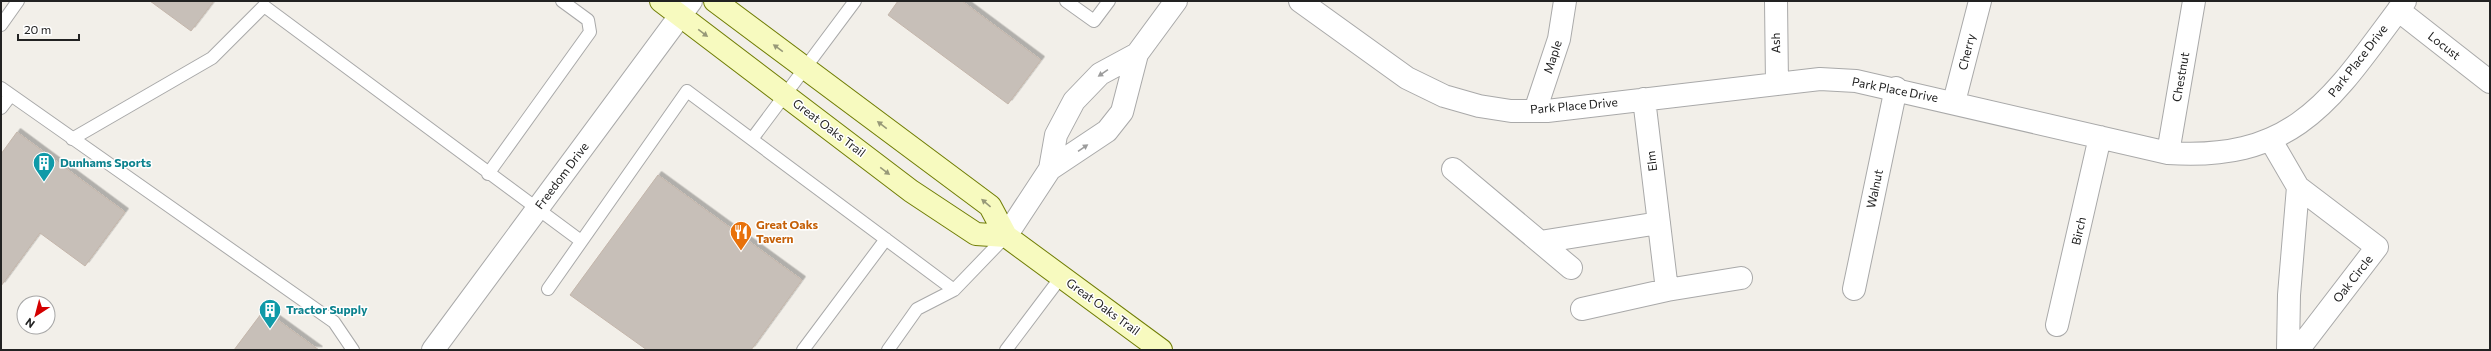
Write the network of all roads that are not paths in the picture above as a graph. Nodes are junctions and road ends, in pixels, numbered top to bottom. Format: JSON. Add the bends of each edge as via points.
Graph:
{"nodes":[{"id":1,"x":18,"y":1,"type":"edge"},
{"id":2,"x":562,"y":1,"type":"edge"},
{"id":3,"x":661,"y":1,"type":"edge"},
{"id":4,"x":715,"y":1,"type":"edge"},
{"id":5,"x":855,"y":1,"type":"edge"},
{"id":6,"x":1066,"y":1,"type":"edge"},
{"id":7,"x":1109,"y":1,"type":"edge"},
{"id":8,"x":1176,"y":1,"type":"edge"},
{"id":9,"x":1300,"y":1,"type":"edge"},
{"id":10,"x":1565,"y":1,"type":"edge"},
{"id":11,"x":1776,"y":1,"type":"edge"},
{"id":12,"x":1980,"y":1,"type":"edge"},
{"id":13,"x":2194,"y":1,"type":"edge"},
{"id":14,"x":266,"y":4,"type":"edge"},
{"id":15,"x":2401,"y":6,"type":"edge"},
{"id":16,"x":686,"y":8,"type":"edge"},
{"id":17,"x":1,"y":25,"type":"edge"},
{"id":18,"x":1137,"y":54,"type":"junction"},
{"id":19,"x":805,"y":67,"type":"junction"},
{"id":20,"x":2490,"y":82,"type":"edge"},
{"id":21,"x":1777,"y":84,"type":"junction"},
{"id":22,"x":1896,"y":88,"type":"junction"},
{"id":23,"x":6,"y":92,"type":"edge"},
{"id":24,"x":784,"y":94,"type":"junction"},
{"id":25,"x":1644,"y":99,"type":"junction"},
{"id":26,"x":1954,"y":102,"type":"junction"},
{"id":27,"x":1,"y":108,"type":"edge"},
{"id":28,"x":1535,"y":111,"type":"junction"},
{"id":29,"x":2100,"y":137,"type":"junction"},
{"id":30,"x":72,"y":138,"type":"junction"},
{"id":31,"x":752,"y":139,"type":"junction"},
{"id":32,"x":2270,"y":139,"type":"junction"},
{"id":33,"x":2168,"y":153,"type":"junction"},
{"id":34,"x":1050,"y":169,"type":"junction"},
{"id":35,"x":1452,"y":169,"type":"dead end"},
{"id":36,"x":488,"y":174,"type":"junction"},
{"id":37,"x":2298,"y":187,"type":"junction"},
{"id":38,"x":537,"y":209,"type":"junction"},
{"id":39,"x":1659,"y":223,"type":"junction"},
{"id":40,"x":1006,"y":236,"type":"junction"},
{"id":41,"x":886,"y":239,"type":"junction"},
{"id":42,"x":581,"y":241,"type":"junction"},
{"id":43,"x":1540,"y":242,"type":"junction"},
{"id":44,"x":1571,"y":268,"type":"dead end"},
{"id":45,"x":1061,"y":277,"type":"junction"},
{"id":46,"x":1741,"y":278,"type":"dead end"},
{"id":47,"x":548,"y":289,"type":"dead end"},
{"id":48,"x":1854,"y":289,"type":"dead end"},
{"id":49,"x":954,"y":290,"type":"junction"},
{"id":50,"x":1667,"y":290,"type":"junction"},
{"id":51,"x":1582,"y":309,"type":"dead end"},
{"id":52,"x":2057,"y":325,"type":"dead end"},
{"id":53,"x":353,"y":350,"type":"edge"},
{"id":54,"x":433,"y":350,"type":"edge"},
{"id":55,"x":803,"y":350,"type":"edge"},
{"id":56,"x":888,"y":350,"type":"edge"},
{"id":57,"x":1006,"y":350,"type":"edge"},
{"id":58,"x":1161,"y":350,"type":"edge"},
{"id":59,"x":2288,"y":350,"type":"edge"},
{"id":60,"x":2298,"y":350,"type":"edge"}],
"edges":[{"from":1,"to":17,"type":"lane"},
{"from":2,"to":36,"type":"lane","via":[[588,20],[590,32]]},
{"from":3,"to":16,"type":"street","name":"Great Oaks Trail"},
{"from":19,"to":4,"type":"street","name":"Great Oaks Trail","one_way":true},
{"from":5,"to":19,"type":"lane"},
{"from":6,"to":7,"type":"lane","via":[[1094,21]]},
{"from":8,"to":18,"type":"street"},
{"from":9,"to":28,"type":"street","name":"Park Place Drive","via":[[1407,78],[1444,96],[1479,106],[1511,111]]},
{"from":10,"to":28,"type":"street","name":"Maple","via":[[1559,39]]},
{"from":11,"to":21,"type":"street","name":"Ash"},
{"from":12,"to":26,"type":"street","name":"Cherry"},
{"from":13,"to":33,"type":"street","name":"Chestnut"},
{"from":14,"to":30,"type":"lane","via":[[212,58]]},
{"from":14,"to":36,"type":"lane"},
{"from":15,"to":20,"type":"street","name":"Locust"},
{"from":15,"to":32,"type":"street","name":"Park Place Drive","via":[[2339,88],[2321,107],[2290,130]]},
{"from":16,"to":24,"type":"street","name":"Great Oaks Trail","one_way":true},
{"from":16,"to":38,"type":"street","name":"Freedom Drive"},
{"from":34,"to":18,"type":"street","one_way":true,"via":[[1106,131],[1122,112]]},
{"from":18,"to":34,"type":"street","one_way":true,"via":[[1100,74],[1074,100],[1056,135]]},
{"from":19,"to":24,"type":"lane"},
{"from":40,"to":19,"type":"street","name":"Great Oaks Trail","one_way":true,"via":[[990,206]]},
{"from":21,"to":22,"type":"street","name":"Park Place Drive","via":[[1820,79],[1856,81]]},
{"from":21,"to":25,"type":"street","name":"Park Place Drive"},
{"from":22,"to":26,"type":"street","name":"Park Place Drive"},
{"from":22,"to":48,"type":"street","name":"Walnut"},
{"from":23,"to":27,"type":"lane"},
{"from":23,"to":30,"type":"lane"},
{"from":24,"to":31,"type":"lane"},
{"from":24,"to":40,"type":"street","name":"Great Oaks Trail","one_way":true,"via":[[911,190],[976,234]]},
{"from":25,"to":28,"type":"street","name":"Park Place Drive"},
{"from":25,"to":39,"type":"street","name":"Elm"},
{"from":26,"to":29,"type":"street","name":"Park Place Drive"},
{"from":29,"to":33,"type":"street","name":"Park Place Drive"},
{"from":29,"to":52,"type":"street","name":"Birch"},
{"from":30,"to":53,"type":"lane","via":[[334,322]]},
{"from":31,"to":41,"type":"lane"},
{"from":31,"to":42,"type":"lane","via":[[687,91]]},
{"from":32,"to":33,"type":"street","name":"Park Place Drive","via":[[2229,152],[2200,155]]},
{"from":32,"to":37,"type":"street","name":"Oak Circle"},
{"from":34,"to":40,"type":"street"},
{"from":35,"to":43,"type":"street"},
{"from":36,"to":38,"type":"lane"},
{"from":37,"to":59,"type":"street","via":[[2289,295]]},
{"from":37,"to":60,"type":"street","name":"Oak Circle","via":[[2377,247]]},
{"from":38,"to":42,"type":"lane"},
{"from":38,"to":54,"type":"street","name":"Freedom Drive"},
{"from":39,"to":43,"type":"street"},
{"from":39,"to":50,"type":"street","name":"Elm"},
{"from":40,"to":45,"type":"street","name":"Great Oaks Trail"},
{"from":40,"to":49,"type":"lane"},
{"from":41,"to":49,"type":"lane"},
{"from":41,"to":55,"type":"lane"},
{"from":42,"to":47,"type":"lane"},
{"from":43,"to":44,"type":"street"},
{"from":45,"to":57,"type":"lane"},
{"from":45,"to":58,"type":"street","name":"Great Oaks Trail"},
{"from":46,"to":50,"type":"street"},
{"from":49,"to":56,"type":"lane","via":[[917,309]]},
{"from":50,"to":51,"type":"street"}]}
